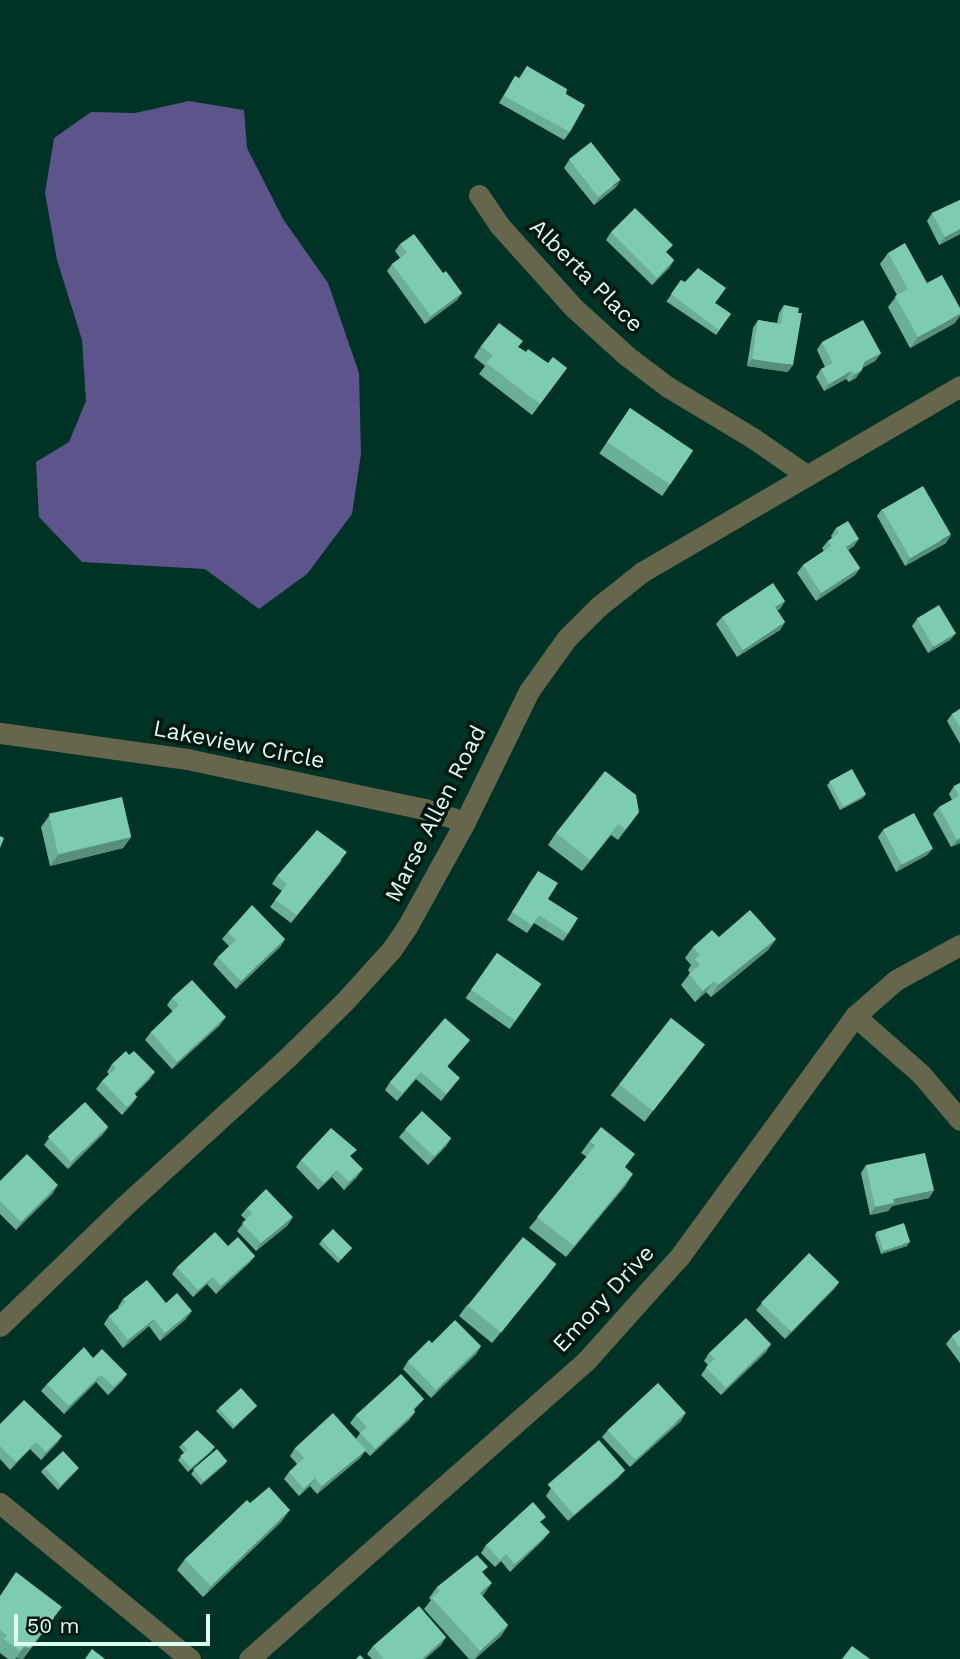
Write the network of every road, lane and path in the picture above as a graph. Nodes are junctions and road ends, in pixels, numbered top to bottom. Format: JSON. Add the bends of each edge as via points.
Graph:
{"nodes":[{"id":1,"x":479,"y":195,"type":"dead end"},
{"id":2,"x":960,"y":386,"type":"edge"},
{"id":3,"x":806,"y":475,"type":"junction"},
{"id":4,"x":0,"y":733,"type":"edge"},
{"id":5,"x":465,"y":822,"type":"junction"},
{"id":6,"x":960,"y":944,"type":"edge"},
{"id":7,"x":855,"y":1016,"type":"junction"},
{"id":8,"x":960,"y":1120,"type":"edge"},
{"id":9,"x":0,"y":1326,"type":"edge"},
{"id":10,"x":0,"y":1503,"type":"edge"},
{"id":11,"x":190,"y":1659,"type":"edge"},
{"id":12,"x":249,"y":1659,"type":"edge"}],
"edges":[{"from":1,"to":3,"type":"street","name":"Alberta Place","via":[[499,225],[574,308],[627,356]]},
{"from":2,"to":3,"type":"street","name":"Marse Allen Road"},
{"from":3,"to":5,"type":"street","name":"Marse Allen Road","via":[[642,572],[567,638],[529,691]]},
{"from":4,"to":5,"type":"street","name":"Lakeview Circle","via":[[187,760],[425,809]]},
{"from":5,"to":9,"type":"street","name":"Marse Allen Road","via":[[407,927],[344,1002]]},
{"from":6,"to":7,"type":"street","name":"Emory Drive","via":[[897,980]]},
{"from":7,"to":8,"type":"street","via":[[921,1074]]},
{"from":7,"to":12,"type":"street","name":"Emory Drive","via":[[680,1256],[586,1361]]},
{"from":10,"to":11,"type":"street"}]}
